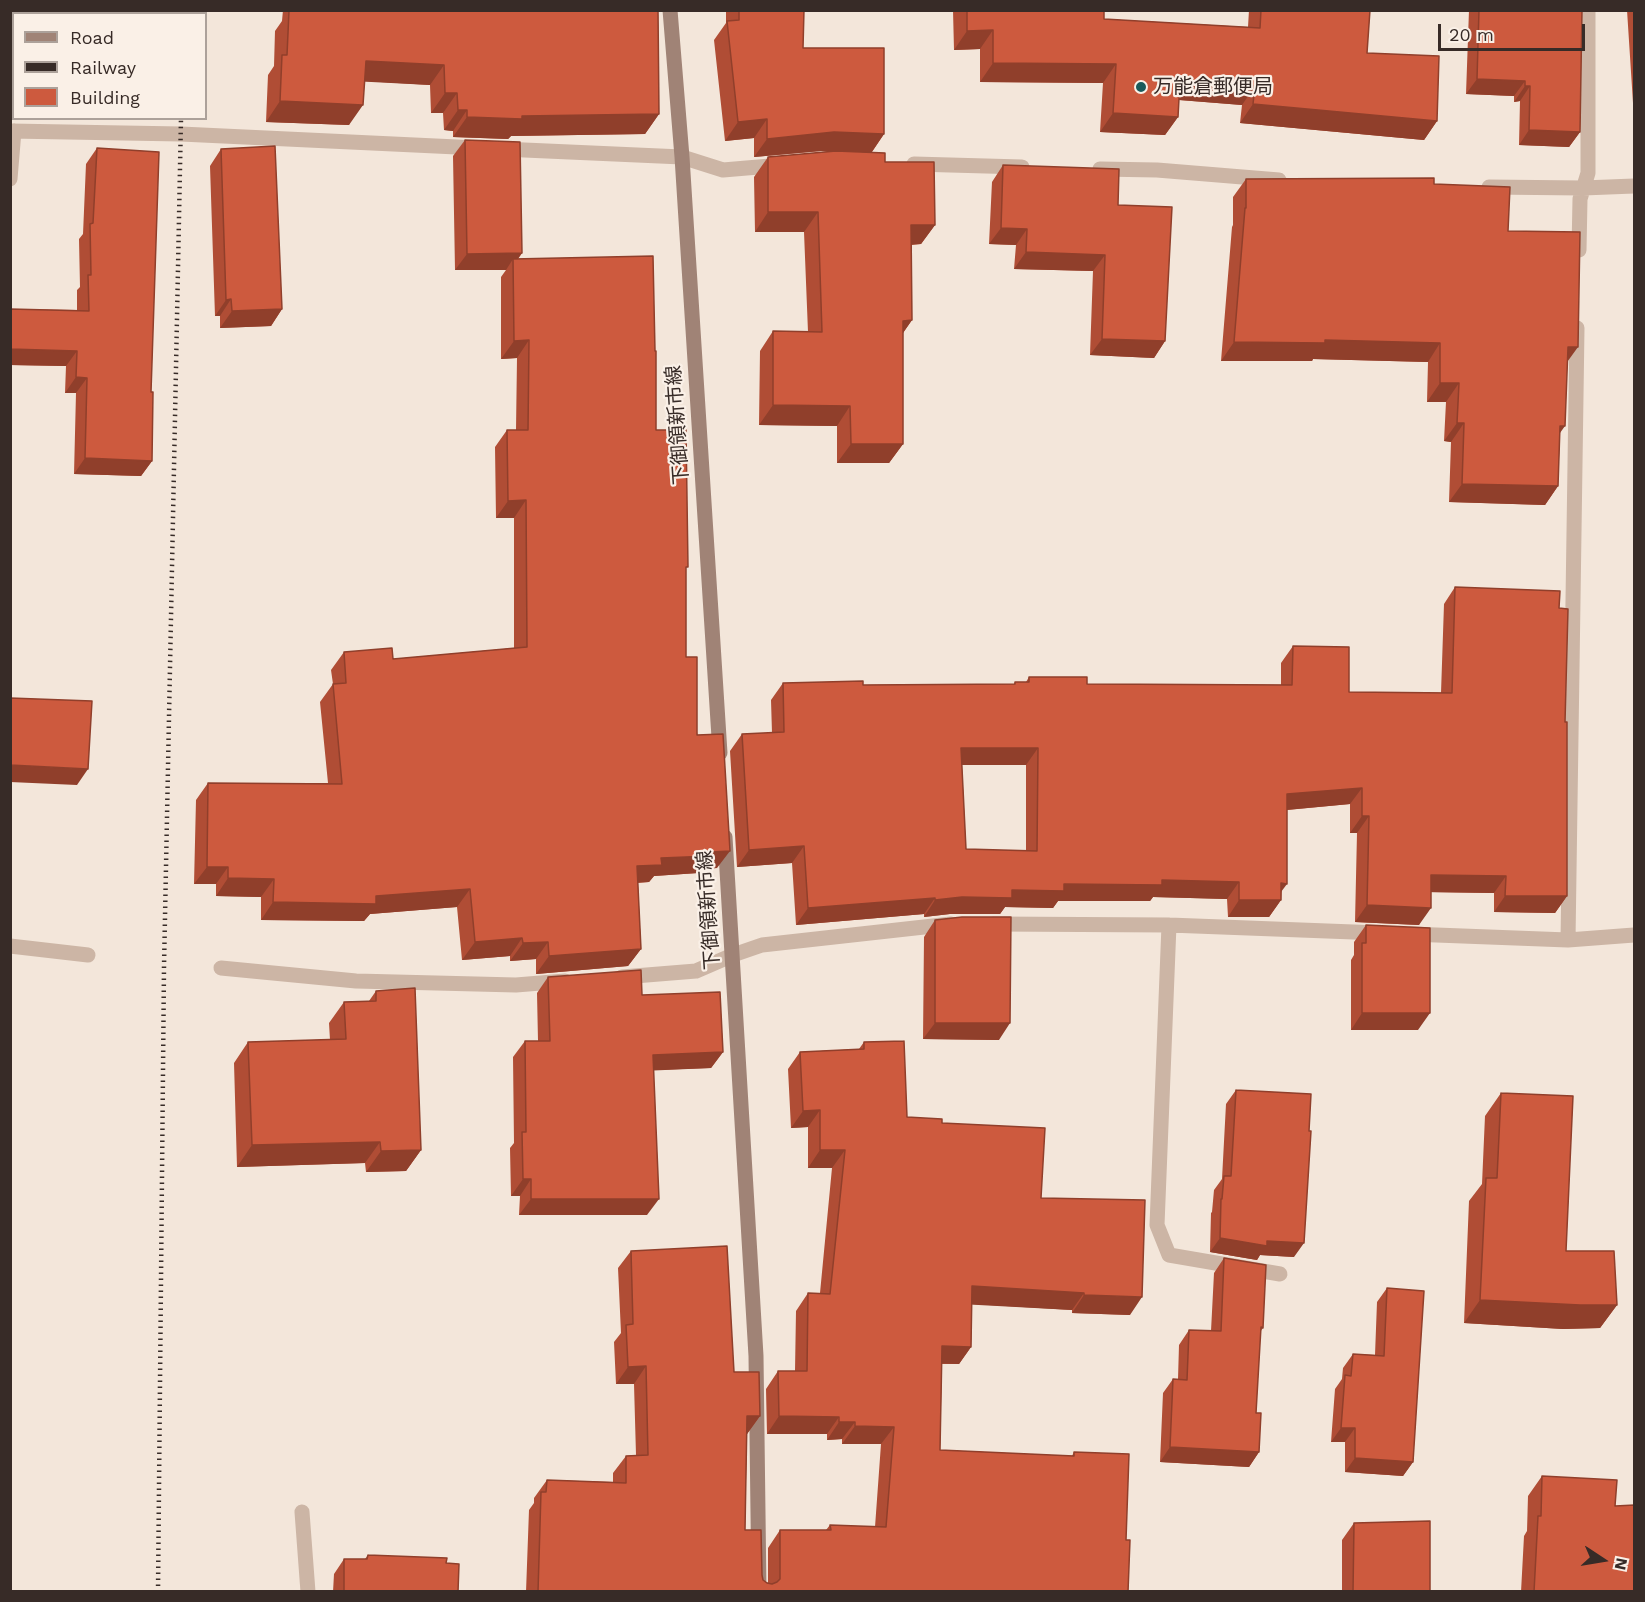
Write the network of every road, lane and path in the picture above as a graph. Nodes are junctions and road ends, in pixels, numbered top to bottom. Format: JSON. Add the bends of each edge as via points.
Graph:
{"nodes":[{"id":1,"x":670,"y":10,"type":"edge"},
{"id":2,"x":1588,"y":10,"type":"edge"},
{"id":3,"x":12,"y":131,"type":"edge"},
{"id":4,"x":682,"y":157,"type":"junction"},
{"id":5,"x":800,"y":163,"type":"edge"},
{"id":6,"x":894,"y":163,"type":"edge"},
{"id":7,"x":1037,"y":167,"type":"edge"},
{"id":8,"x":1085,"y":168,"type":"edge"},
{"id":9,"x":10,"y":179,"type":"edge"},
{"id":10,"x":1292,"y":181,"type":"edge"},
{"id":11,"x":1635,"y":186,"type":"edge"},
{"id":12,"x":1478,"y":187,"type":"edge"},
{"id":13,"x":1583,"y":188,"type":"junction"},
{"id":14,"x":1578,"y":270,"type":"edge"},
{"id":15,"x":1578,"y":317,"type":"edge"},
{"id":16,"x":721,"y":765,"type":"edge"},
{"id":17,"x":725,"y":824,"type":"edge"},
{"id":18,"x":1169,"y":925,"type":"junction"},
{"id":19,"x":1635,"y":934,"type":"edge"},
{"id":20,"x":1568,"y":940,"type":"junction"},
{"id":21,"x":10,"y":946,"type":"edge"},
{"id":22,"x":88,"y":955,"type":"dead end"},
{"id":23,"x":733,"y":955,"type":"junction"},
{"id":24,"x":220,"y":968,"type":"dead end"},
{"id":25,"x":606,"y":978,"type":"edge"},
{"id":26,"x":584,"y":980,"type":"edge"},
{"id":27,"x":1280,"y":1274,"type":"dead end"},
{"id":28,"x":302,"y":1512,"type":"dead end"},
{"id":29,"x":308,"y":1592,"type":"edge"},
{"id":30,"x":759,"y":1592,"type":"edge"}],
"edges":[{"from":1,"to":4,"type":"main road","name":"下御領新市線"},
{"from":2,"to":13,"type":"street","via":[[1588,173]]},
{"from":3,"to":4,"type":"street","via":[[181,134]]},
{"from":3,"to":9,"type":"street"},
{"from":4,"to":5,"type":"street","via":[[723,170]]},
{"from":4,"to":16,"type":"main road","name":"下御領新市線"},
{"from":6,"to":7,"type":"street"},
{"from":8,"to":10,"type":"street"},
{"from":11,"to":13,"type":"street"},
{"from":12,"to":13,"type":"street"},
{"from":13,"to":14,"type":"street"},
{"from":15,"to":20,"type":"street"},
{"from":17,"to":23,"type":"main road","name":"下御領新市線"},
{"from":18,"to":20,"type":"street"},
{"from":18,"to":23,"type":"street","via":[[950,924],[762,945]]},
{"from":18,"to":27,"type":"street","via":[[1157,1225],[1169,1255]]},
{"from":19,"to":20,"type":"street"},
{"from":21,"to":22,"type":"street"},
{"from":23,"to":25,"type":"street","via":[[696,971]]},
{"from":23,"to":30,"type":"main road","name":"下御領新市線","via":[[756,1356]]},
{"from":24,"to":26,"type":"street","via":[[356,981],[516,984]]},
{"from":28,"to":29,"type":"street"}]}
